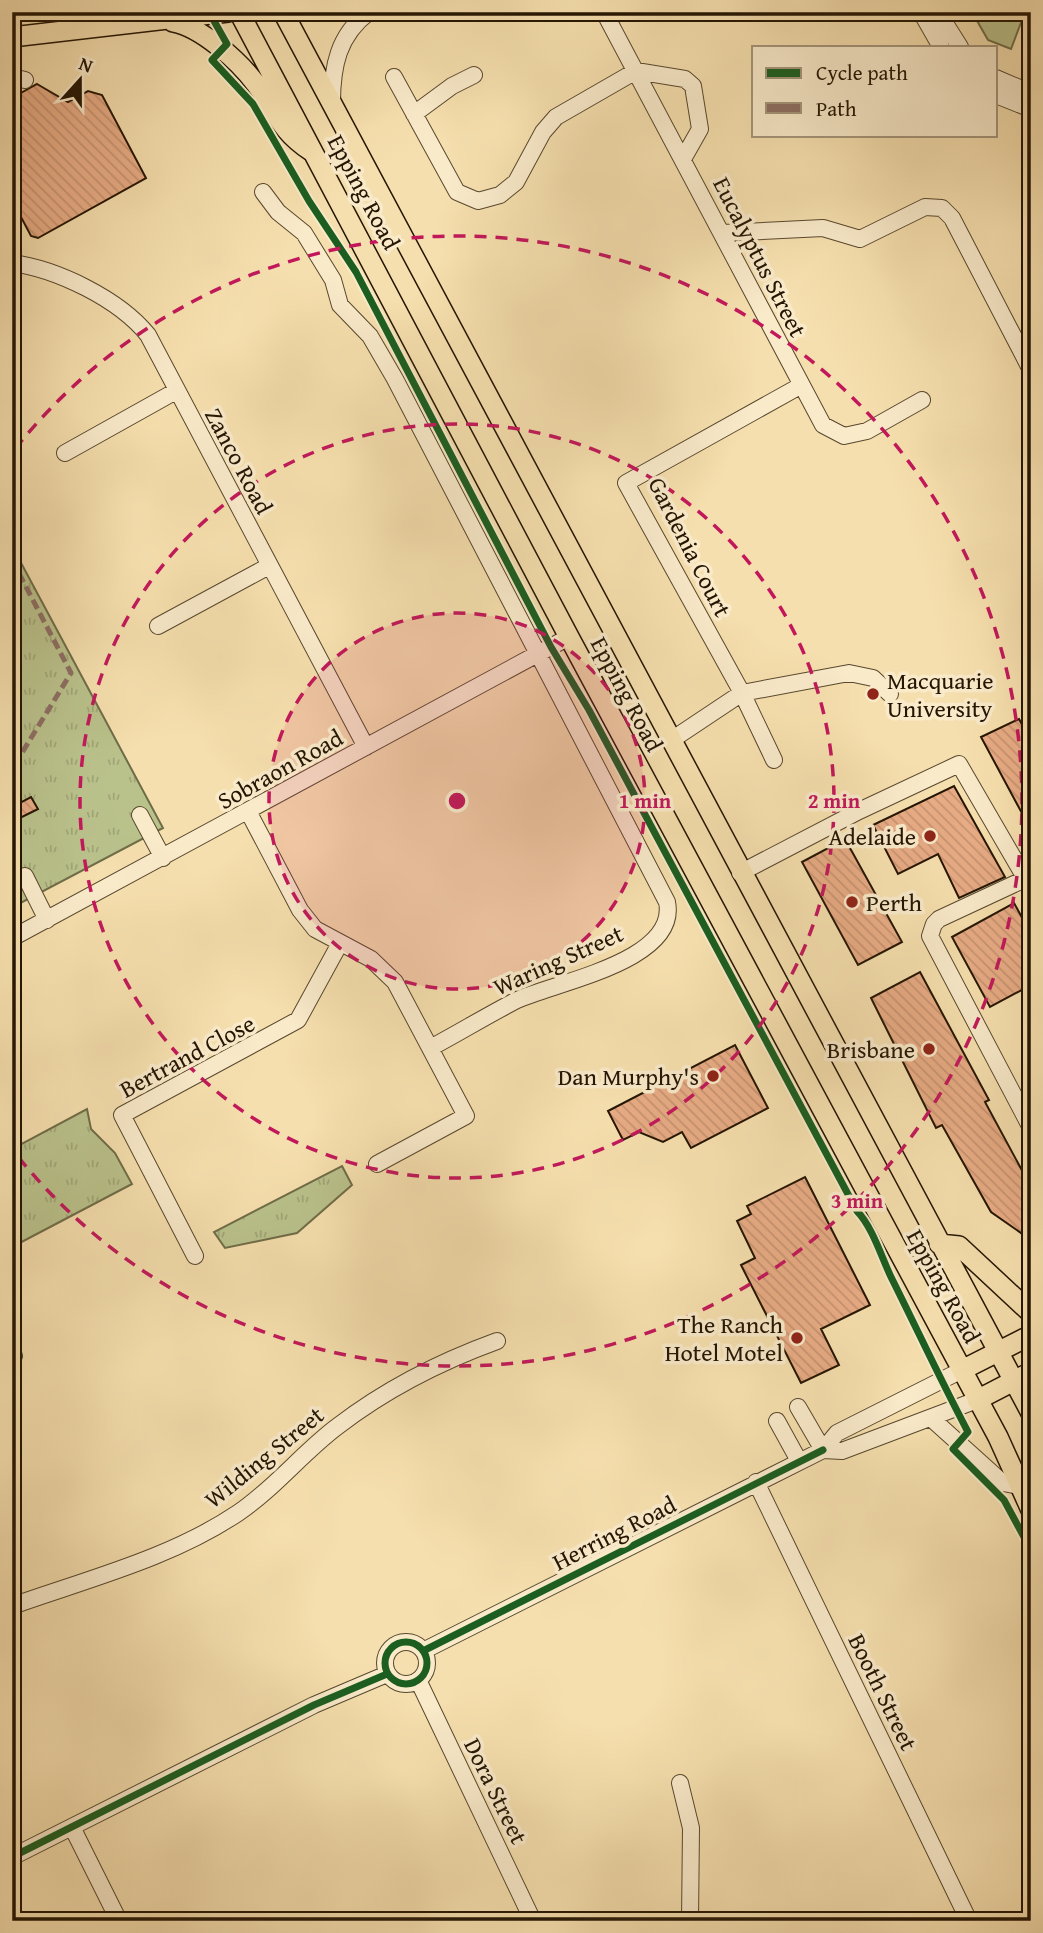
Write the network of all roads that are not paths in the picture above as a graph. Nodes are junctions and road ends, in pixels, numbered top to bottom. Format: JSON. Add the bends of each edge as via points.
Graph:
{"nodes":[{"id":1,"x":111,"y":12,"type":"edge"},
{"id":2,"x":228,"y":12,"type":"edge"},
{"id":3,"x":239,"y":12,"type":"edge"},
{"id":4,"x":283,"y":12,"type":"edge"},
{"id":5,"x":369,"y":12,"type":"edge"},
{"id":6,"x":604,"y":12,"type":"edge"},
{"id":7,"x":921,"y":12,"type":"edge"},
{"id":8,"x":938,"y":12,"type":"edge"},
{"id":9,"x":164,"y":21,"type":"junction"},
{"id":10,"x":73,"y":29,"type":"junction"},
{"id":11,"x":12,"y":37,"type":"edge"},
{"id":12,"x":940,"y":46,"type":"edge"},
{"id":13,"x":959,"y":46,"type":"edge"},
{"id":14,"x":636,"y":71,"type":"junction"},
{"id":15,"x":474,"y":75,"type":"dead end"},
{"id":16,"x":12,"y":77,"type":"edge"},
{"id":17,"x":394,"y":77,"type":"dead end"},
{"id":18,"x":998,"y":79,"type":"edge"},
{"id":19,"x":12,"y":82,"type":"edge"},
{"id":20,"x":1031,"y":93,"type":"edge"},
{"id":21,"x":998,"y":96,"type":"edge"},
{"id":22,"x":332,"y":107,"type":"junction"},
{"id":23,"x":1031,"y":109,"type":"edge"},
{"id":24,"x":414,"y":114,"type":"junction"},
{"id":25,"x":315,"y":153,"type":"junction"},
{"id":26,"x":683,"y":159,"type":"junction"},
{"id":27,"x":260,"y":200,"type":"dead end"},
{"id":28,"x":723,"y":233,"type":"junction"},
{"id":29,"x":12,"y":263,"type":"edge"},
{"id":30,"x":1031,"y":370,"type":"edge"},
{"id":31,"x":800,"y":386,"type":"junction"},
{"id":32,"x":177,"y":391,"type":"junction"},
{"id":33,"x":922,"y":400,"type":"dead end"},
{"id":34,"x":65,"y":453,"type":"dead end"},
{"id":35,"x":268,"y":566,"type":"junction"},
{"id":36,"x":158,"y":626,"type":"dead end"},
{"id":37,"x":569,"y":637,"type":"junction"},
{"id":38,"x":538,"y":654,"type":"junction"},
{"id":39,"x":742,"y":693,"type":"junction"},
{"id":40,"x":890,"y":694,"type":"dead end"},
{"id":41,"x":670,"y":741,"type":"junction"},
{"id":42,"x":366,"y":747,"type":"junction"},
{"id":43,"x":774,"y":760,"type":"dead end"},
{"id":44,"x":249,"y":813,"type":"junction"},
{"id":45,"x":140,"y":815,"type":"dead end"},
{"id":46,"x":163,"y":858,"type":"junction"},
{"id":47,"x":740,"y":873,"type":"junction"},
{"id":48,"x":25,"y":876,"type":"dead end"},
{"id":49,"x":1028,"y":883,"type":"edge"},
{"id":50,"x":47,"y":920,"type":"junction"},
{"id":51,"x":12,"y":939,"type":"edge"},
{"id":52,"x":339,"y":945,"type":"junction"},
{"id":53,"x":432,"y":1047,"type":"junction"},
{"id":54,"x":1031,"y":1128,"type":"edge"},
{"id":55,"x":377,"y":1164,"type":"dead end"},
{"id":56,"x":939,"y":1244,"type":"junction"},
{"id":57,"x":195,"y":1256,"type":"dead end"},
{"id":58,"x":1031,"y":1313,"type":"edge"},
{"id":59,"x":1031,"y":1335,"type":"edge"},
{"id":60,"x":497,"y":1341,"type":"dead end"},
{"id":61,"x":999,"y":1351,"type":"junction"},
{"id":62,"x":962,"y":1370,"type":"junction"},
{"id":63,"x":1023,"y":1376,"type":"edge"},
{"id":64,"x":977,"y":1400,"type":"junction"},
{"id":65,"x":798,"y":1408,"type":"dead end"},
{"id":66,"x":1031,"y":1413,"type":"edge"},
{"id":67,"x":932,"y":1419,"type":"junction"},
{"id":68,"x":778,"y":1421,"type":"dead end"},
{"id":69,"x":822,"y":1450,"type":"junction"},
{"id":70,"x":799,"y":1461,"type":"junction"},
{"id":71,"x":755,"y":1482,"type":"junction"},
{"id":72,"x":1019,"y":1486,"type":"junction"},
{"id":73,"x":1031,"y":1510,"type":"edge"},
{"id":74,"x":12,"y":1606,"type":"edge"},
{"id":75,"x":423,"y":1651,"type":"junction"},
{"id":76,"x":387,"y":1674,"type":"junction"},
{"id":77,"x":418,"y":1681,"type":"junction"},
{"id":78,"x":680,"y":1783,"type":"dead end"},
{"id":79,"x":72,"y":1827,"type":"junction"},
{"id":80,"x":12,"y":1857,"type":"edge"},
{"id":81,"x":119,"y":1921,"type":"edge"},
{"id":82,"x":533,"y":1921,"type":"edge"},
{"id":83,"x":691,"y":1921,"type":"edge"},
{"id":84,"x":969,"y":1921,"type":"edge"}],
"edges":[{"from":1,"to":10,"type":"main road"},
{"from":2,"to":9,"type":"main road"},
{"from":3,"to":25,"type":"main road","name":"Epping Road"},
{"from":4,"to":22,"type":"main road","name":"Epping Road"},
{"from":5,"to":22,"type":"street","via":[[353,26],[339,50]]},
{"from":6,"to":14,"type":"street","name":"Eucalyptus Street"},
{"from":7,"to":12,"type":"street"},
{"from":8,"to":13,"type":"street"},
{"from":9,"to":10,"type":"main road"},
{"from":9,"to":25,"type":"main road","via":[[185,24],[204,35],[254,82],[286,132]]},
{"from":10,"to":11,"type":"main road"},
{"from":14,"to":24,"type":"street","via":[[556,117],[516,182],[487,201],[457,192]]},
{"from":14,"to":26,"type":"street","name":"Eucalyptus Street"},
{"from":14,"to":26,"type":"street","via":[[685,79],[693,86],[701,129]]},
{"from":15,"to":24,"type":"street"},
{"from":16,"to":19,"type":"street","via":[[25,80]]},
{"from":17,"to":24,"type":"street"},
{"from":18,"to":20,"type":"street"},
{"from":21,"to":23,"type":"street"},
{"from":22,"to":41,"type":"main road","name":"Epping Road"},
{"from":25,"to":37,"type":"main road","name":"Epping Road"},
{"from":26,"to":28,"type":"street","name":"Eucalyptus Street"},
{"from":27,"to":38,"type":"street","name":"Waring Street","via":[[304,233],[333,280],[340,305],[370,337]]},
{"from":28,"to":30,"type":"street","via":[[823,228],[860,239],[925,207],[942,208],[952,218]]},
{"from":28,"to":31,"type":"street","name":"Eucalyptus Street"},
{"from":29,"to":32,"type":"street","name":"Zanco Road","via":[[37,266],[134,317]]},
{"from":31,"to":33,"type":"street","name":"Eucalyptus Street","via":[[823,425],[844,436],[867,431]]},
{"from":31,"to":39,"type":"street","name":"Gardenia Court","via":[[626,483]]},
{"from":32,"to":34,"type":"street"},
{"from":32,"to":35,"type":"street","name":"Zanco Road"},
{"from":35,"to":36,"type":"street"},
{"from":35,"to":42,"type":"street","name":"Zanco Road"},
{"from":37,"to":38,"type":"street","name":"Sobraon Road"},
{"from":37,"to":62,"type":"main road","name":"Epping Road"},
{"from":38,"to":42,"type":"street","name":"Sobraon Road"},
{"from":38,"to":53,"type":"street","name":"Waring Street","via":[[667,902],[666,926],[650,944],[584,978],[519,999]]},
{"from":39,"to":40,"type":"street","via":[[849,673],[873,678]]},
{"from":39,"to":41,"type":"street"},
{"from":39,"to":43,"type":"street"},
{"from":41,"to":47,"type":"main road","name":"Epping Road"},
{"from":42,"to":44,"type":"street","name":"Sobraon Road"},
{"from":44,"to":46,"type":"street","name":"Sobraon Road"},
{"from":44,"to":52,"type":"street","via":[[300,910],[315,929]]},
{"from":45,"to":46,"type":"street"},
{"from":46,"to":50,"type":"street","name":"Sobraon Road"},
{"from":47,"to":49,"type":"street","via":[[959,764]]},
{"from":47,"to":56,"type":"main road","name":"Epping Road"},
{"from":48,"to":50,"type":"street"},
{"from":49,"to":54,"type":"street","via":[[939,919],[930,936]]},
{"from":50,"to":51,"type":"street","name":"Sobraon Road"},
{"from":52,"to":53,"type":"street","via":[[371,960],[396,982]]},
{"from":52,"to":57,"type":"street","name":"Bertrand Close","via":[[298,1020],[122,1115]]},
{"from":53,"to":55,"type":"street","via":[[466,1115]]},
{"from":56,"to":58,"type":"main road","via":[[959,1246]]},
{"from":56,"to":61,"type":"main road","name":"Epping Road"},
{"from":59,"to":61,"type":"main road","name":"Herring Road"},
{"from":60,"to":74,"type":"street","name":"Wilding Street","via":[[413,1379],[339,1425],[279,1481],[204,1534]]},
{"from":61,"to":62,"type":"main road","name":"Herring Road"},
{"from":61,"to":63,"type":"main road","name":"Epping Road"},
{"from":62,"to":64,"type":"main road","name":"Epping Road"},
{"from":62,"to":69,"type":"street","name":"Herring Road","via":[[837,1433]]},
{"from":63,"to":64,"type":"main road","name":"Herring Road"},
{"from":63,"to":66,"type":"main road","name":"Epping Road"},
{"from":64,"to":67,"type":"street","name":"Herring Road"},
{"from":64,"to":72,"type":"main road","name":"Epping Road"},
{"from":65,"to":69,"type":"street"},
{"from":67,"to":69,"type":"street","name":"Herring Road","via":[[842,1451]]},
{"from":67,"to":72,"type":"street","via":[[1003,1483]]},
{"from":68,"to":70,"type":"street"},
{"from":69,"to":70,"type":"street","name":"Herring Road"},
{"from":70,"to":71,"type":"street","name":"Herring Road"},
{"from":71,"to":75,"type":"street","name":"Herring Road"},
{"from":71,"to":84,"type":"street","name":"Booth Street"},
{"from":72,"to":73,"type":"main road","name":"Epping Road"},
{"from":75,"to":76,"type":"street","via":[[411,1643],[391,1648],[384,1660]]},
{"from":75,"to":77,"type":"street","via":[[426,1670]]},
{"from":76,"to":77,"type":"street","via":[[398,1683]]},
{"from":76,"to":79,"type":"street","via":[[314,1705]]},
{"from":77,"to":82,"type":"street","name":"Dora Street"},
{"from":78,"to":83,"type":"street","via":[[691,1828]]},
{"from":79,"to":80,"type":"street"},
{"from":79,"to":81,"type":"street"}]}
